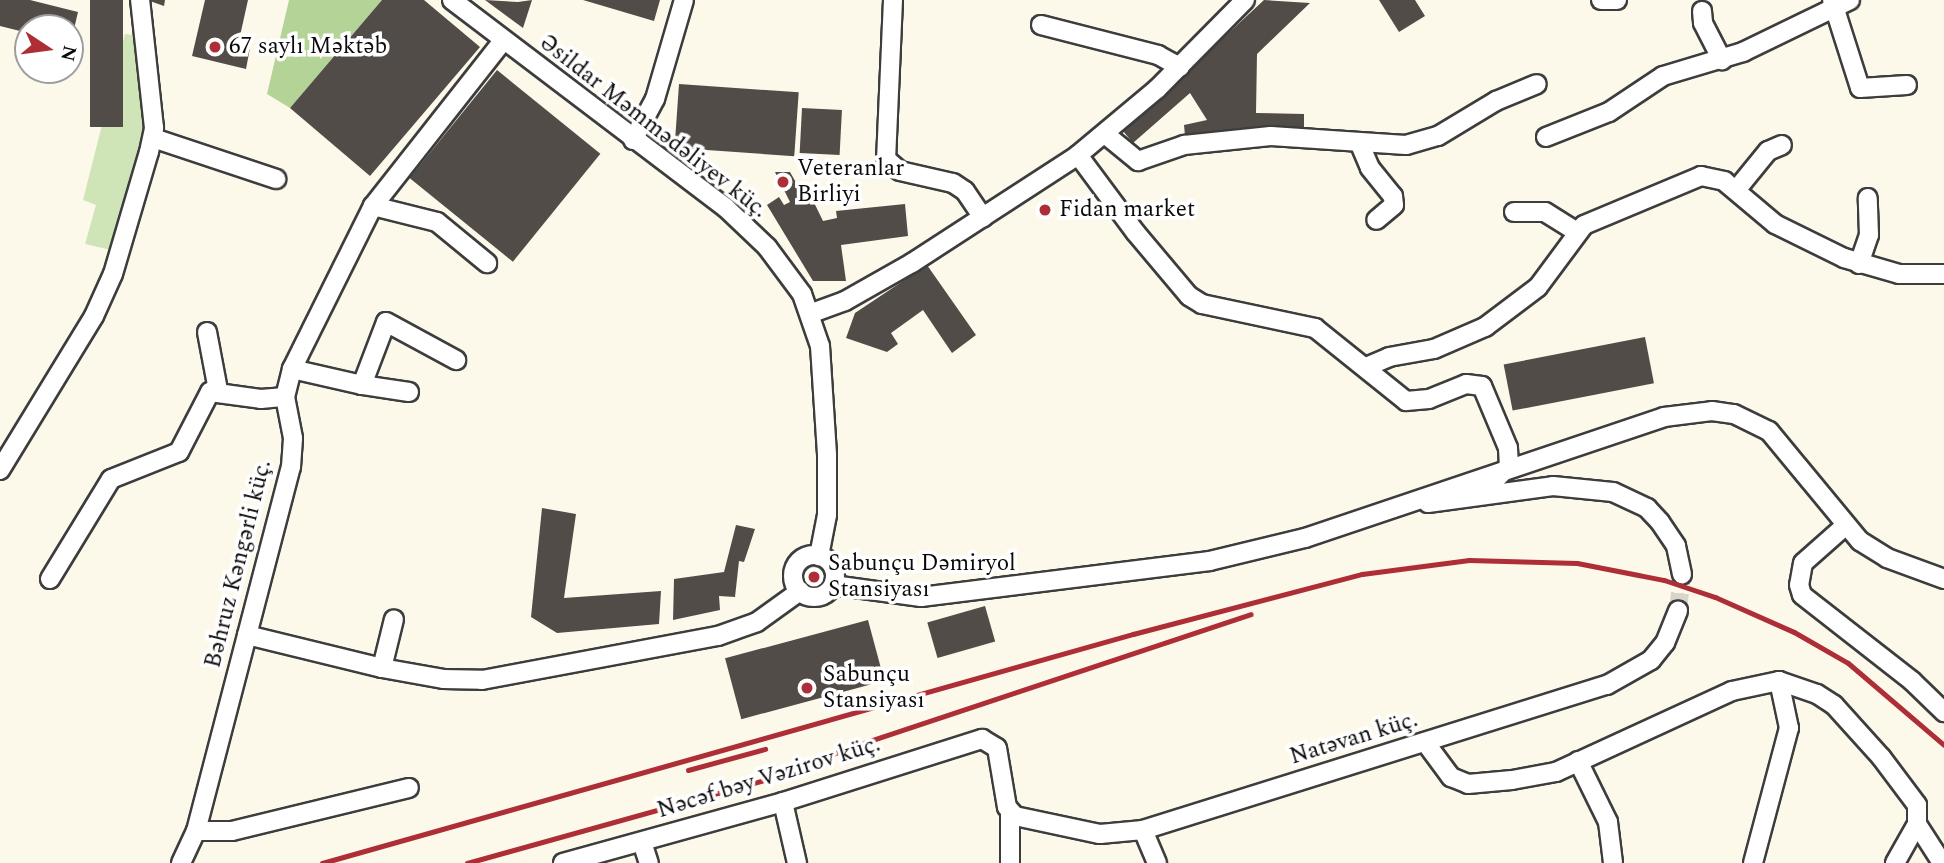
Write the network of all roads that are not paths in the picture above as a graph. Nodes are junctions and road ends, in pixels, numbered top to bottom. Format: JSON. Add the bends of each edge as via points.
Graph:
{"nodes":[{"id":1,"x":140,"y":0,"type":"edge"},
{"id":2,"x":452,"y":0,"type":"edge"},
{"id":3,"x":684,"y":0,"type":"edge"},
{"id":4,"x":893,"y":0,"type":"edge"},
{"id":5,"x":1245,"y":0,"type":"edge"},
{"id":6,"x":1601,"y":0,"type":"edge"},
{"id":7,"x":1617,"y":0,"type":"edge"},
{"id":8,"x":1850,"y":0,"type":"edge"},
{"id":9,"x":1833,"y":4,"type":"edge"},
{"id":10,"x":1702,"y":11,"type":"dead end"},
{"id":11,"x":1041,"y":25,"type":"dead end"},
{"id":12,"x":503,"y":41,"type":"junction"},
{"id":13,"x":1722,"y":60,"type":"junction"},
{"id":14,"x":1180,"y":67,"type":"junction"},
{"id":15,"x":1537,"y":84,"type":"dead end"},
{"id":16,"x":1906,"y":85,"type":"dead end"},
{"id":17,"x":1105,"y":134,"type":"junction"},
{"id":18,"x":1546,"y":137,"type":"dead end"},
{"id":19,"x":153,"y":138,"type":"junction"},
{"id":20,"x":633,"y":140,"type":"junction"},
{"id":21,"x":1359,"y":142,"type":"junction"},
{"id":22,"x":1782,"y":145,"type":"dead end"},
{"id":23,"x":1078,"y":155,"type":"junction"},
{"id":24,"x":276,"y":179,"type":"dead end"},
{"id":25,"x":1737,"y":189,"type":"junction"},
{"id":26,"x":1868,"y":198,"type":"dead end"},
{"id":27,"x":373,"y":206,"type":"junction"},
{"id":28,"x":1514,"y":212,"type":"dead end"},
{"id":29,"x":983,"y":218,"type":"junction"},
{"id":30,"x":1376,"y":220,"type":"dead end"},
{"id":31,"x":1577,"y":232,"type":"junction"},
{"id":32,"x":487,"y":263,"type":"dead end"},
{"id":33,"x":1859,"y":264,"type":"junction"},
{"id":34,"x":1944,"y":274,"type":"edge"},
{"id":35,"x":812,"y":313,"type":"junction"},
{"id":36,"x":207,"y":332,"type":"dead end"},
{"id":37,"x":456,"y":360,"type":"dead end"},
{"id":38,"x":1366,"y":367,"type":"junction"},
{"id":39,"x":292,"y":369,"type":"junction"},
{"id":40,"x":362,"y":385,"type":"junction"},
{"id":41,"x":218,"y":390,"type":"junction"},
{"id":42,"x":409,"y":392,"type":"dead end"},
{"id":43,"x":285,"y":397,"type":"junction"},
{"id":44,"x":1509,"y":466,"type":"junction"},
{"id":45,"x":0,"y":470,"type":"edge"},
{"id":46,"x":1493,"y":494,"type":"junction"},
{"id":47,"x":1394,"y":507,"type":"junction"},
{"id":48,"x":1846,"y":525,"type":"junction"},
{"id":49,"x":819,"y":556,"type":"junction"},
{"id":50,"x":1682,"y":575,"type":"tunnel mouth"},
{"id":51,"x":50,"y":579,"type":"dead end"},
{"id":52,"x":1944,"y":579,"type":"edge"},
{"id":53,"x":833,"y":584,"type":"junction"},
{"id":54,"x":800,"y":591,"type":"junction"},
{"id":55,"x":1678,"y":611,"type":"tunnel mouth"},
{"id":56,"x":394,"y":619,"type":"dead end"},
{"id":57,"x":247,"y":635,"type":"junction"},
{"id":58,"x":382,"y":668,"type":"junction"},
{"id":59,"x":1779,"y":681,"type":"junction"},
{"id":60,"x":1944,"y":712,"type":"edge"},
{"id":61,"x":1425,"y":743,"type":"junction"},
{"id":62,"x":1578,"y":761,"type":"junction"},
{"id":63,"x":409,"y":788,"type":"dead end"},
{"id":64,"x":783,"y":803,"type":"junction"},
{"id":65,"x":1010,"y":813,"type":"junction"},
{"id":66,"x":1917,"y":824,"type":"junction"},
{"id":67,"x":1143,"y":830,"type":"junction"},
{"id":68,"x":196,"y":831,"type":"junction"},
{"id":69,"x":642,"y":842,"type":"junction"},
{"id":70,"x":181,"y":863,"type":"edge"},
{"id":71,"x":563,"y":863,"type":"edge"},
{"id":72,"x":649,"y":863,"type":"edge"},
{"id":73,"x":797,"y":863,"type":"edge"},
{"id":74,"x":1010,"y":863,"type":"edge"},
{"id":75,"x":1157,"y":863,"type":"edge"},
{"id":76,"x":1613,"y":863,"type":"edge"},
{"id":77,"x":1753,"y":863,"type":"edge"},
{"id":78,"x":1895,"y":863,"type":"edge"},
{"id":79,"x":1942,"y":863,"type":"edge"}],
"edges":[{"from":1,"to":19,"type":"street"},
{"from":2,"to":12,"type":"street","name":"Əsildar Məmmədəliyev küç."},
{"from":3,"to":20,"type":"street","via":[[655,99]]},
{"from":4,"to":29,"type":"street","via":[[886,159],[900,172],[953,183],[965,191]]},
{"from":5,"to":14,"type":"street"},
{"from":6,"to":7,"type":"street"},
{"from":8,"to":9,"type":"street"},
{"from":9,"to":13,"type":"street"},
{"from":9,"to":16,"type":"street","via":[[1860,88]]},
{"from":10,"to":13,"type":"street","via":[[1703,23]]},
{"from":11,"to":14,"type":"street","via":[[1158,55]]},
{"from":12,"to":20,"type":"street","name":"Əsildar Məmmədəliyev küç."},
{"from":12,"to":27,"type":"street","name":"Bəhruz Kəngərli küç."},
{"from":13,"to":18,"type":"street","via":[[1663,76],[1596,119]]},
{"from":14,"to":17,"type":"street"},
{"from":15,"to":21,"type":"street","via":[[1496,101],[1423,143]]},
{"from":17,"to":21,"type":"street","via":[[1138,161],[1215,140],[1308,136]]},
{"from":17,"to":23,"type":"street"},
{"from":19,"to":24,"type":"street"},
{"from":19,"to":45,"type":"street","via":[[113,274],[94,316]]},
{"from":20,"to":35,"type":"street","name":"Əsildar Məmmədəliyev küç.","via":[[749,229],[786,270]]},
{"from":21,"to":30,"type":"street","via":[[1370,168],[1393,196],[1394,205]]},
{"from":22,"to":25,"type":"street","via":[[1768,151]]},
{"from":23,"to":29,"type":"street"},
{"from":23,"to":38,"type":"street","via":[[1189,296],[1217,310],[1315,328]]},
{"from":25,"to":31,"type":"street","via":[[1701,176],[1599,217]]},
{"from":25,"to":33,"type":"street","via":[[1775,224]]},
{"from":26,"to":33,"type":"street","via":[[1869,235]]},
{"from":27,"to":32,"type":"street","via":[[437,222]]},
{"from":27,"to":39,"type":"street","name":"Bəhruz Kəngərli küç."},
{"from":28,"to":31,"type":"street","via":[[1545,212]]},
{"from":29,"to":35,"type":"street","via":[[870,288]]},
{"from":31,"to":38,"type":"street","via":[[1543,282],[1485,327],[1434,349],[1389,357]]},
{"from":33,"to":34,"type":"street","via":[[1899,274]]},
{"from":35,"to":49,"type":"street","name":"Əsildar Məmmədəliyev küç.","via":[[820,346],[828,467],[827,515]]},
{"from":36,"to":41,"type":"street"},
{"from":37,"to":40,"type":"street","via":[[386,322]]},
{"from":38,"to":44,"type":"street","via":[[1406,401],[1429,399],[1466,384],[1482,386],[1504,434]]},
{"from":39,"to":40,"type":"street"},
{"from":39,"to":43,"type":"street","name":"Bəhruz Kəngərli küç."},
{"from":40,"to":42,"type":"street"},
{"from":41,"to":43,"type":"street","via":[[261,399]]},
{"from":41,"to":51,"type":"street","via":[[204,398],[179,452],[111,479]]},
{"from":43,"to":57,"type":"street","name":"Bəhruz Kəngərli küç.","via":[[293,438],[291,467]]},
{"from":44,"to":46,"type":"street","via":[[1495,480]]},
{"from":44,"to":47,"type":"street"},
{"from":44,"to":48,"type":"street","via":[[1664,417],[1712,411],[1734,414],[1769,431],[1785,445]]},
{"from":46,"to":47,"type":"street"},
{"from":46,"to":50,"type":"street","via":[[1553,486],[1589,487],[1631,499],[1647,509],[1670,535]]},
{"from":47,"to":53,"type":"street","via":[[1305,538],[1175,567],[921,597]]},
{"from":48,"to":52,"type":"street","via":[[1860,541],[1887,558]]},
{"from":48,"to":60,"type":"street","via":[[1802,563],[1798,585],[1802,595],[1912,681]]},
{"from":49,"to":53,"type":"street","via":[[833,568]]},
{"from":49,"to":54,"type":"street","via":[[806,557],[797,566],[794,582]]},
{"from":53,"to":54,"type":"street","via":[[821,596]]},
{"from":54,"to":58,"type":"street","via":[[782,608],[737,630],[516,675],[460,680]]},
{"from":55,"to":61,"type":"street","name":"Natəvan küç.","via":[[1665,643],[1634,672],[1607,685]]},
{"from":56,"to":58,"type":"street"},
{"from":57,"to":58,"type":"street"},
{"from":57,"to":68,"type":"street","name":"Bəhruz Kəngərli küç."},
{"from":59,"to":62,"type":"street","via":[[1732,691]]},
{"from":59,"to":66,"type":"street","via":[[1834,705],[1902,783],[1917,805]]},
{"from":59,"to":77,"type":"street","via":[[1788,728]]},
{"from":61,"to":62,"type":"street","via":[[1451,777],[1468,784],[1556,772]]},
{"from":61,"to":67,"type":"street","name":"Natəvan küç."},
{"from":62,"to":76,"type":"street","via":[[1608,821]]},
{"from":63,"to":68,"type":"street","via":[[232,831]]},
{"from":64,"to":65,"type":"street","name":"Nəcəf bəy Vəzirov küç.","via":[[975,740],[988,740],[997,748]]},
{"from":64,"to":69,"type":"street","name":"Nəcəf bəy Vəzirov küç."},
{"from":64,"to":73,"type":"street"},
{"from":65,"to":67,"type":"street","name":"Natəvan küç.","via":[[1072,831]]},
{"from":65,"to":74,"type":"street"},
{"from":66,"to":78,"type":"street"},
{"from":66,"to":79,"type":"street"},
{"from":67,"to":75,"type":"street"},
{"from":68,"to":70,"type":"street","name":"Bəhruz Kəngərli küç."},
{"from":69,"to":71,"type":"street","name":"Nəcəf bəy Vəzirov küç."},
{"from":69,"to":72,"type":"street"}]}
